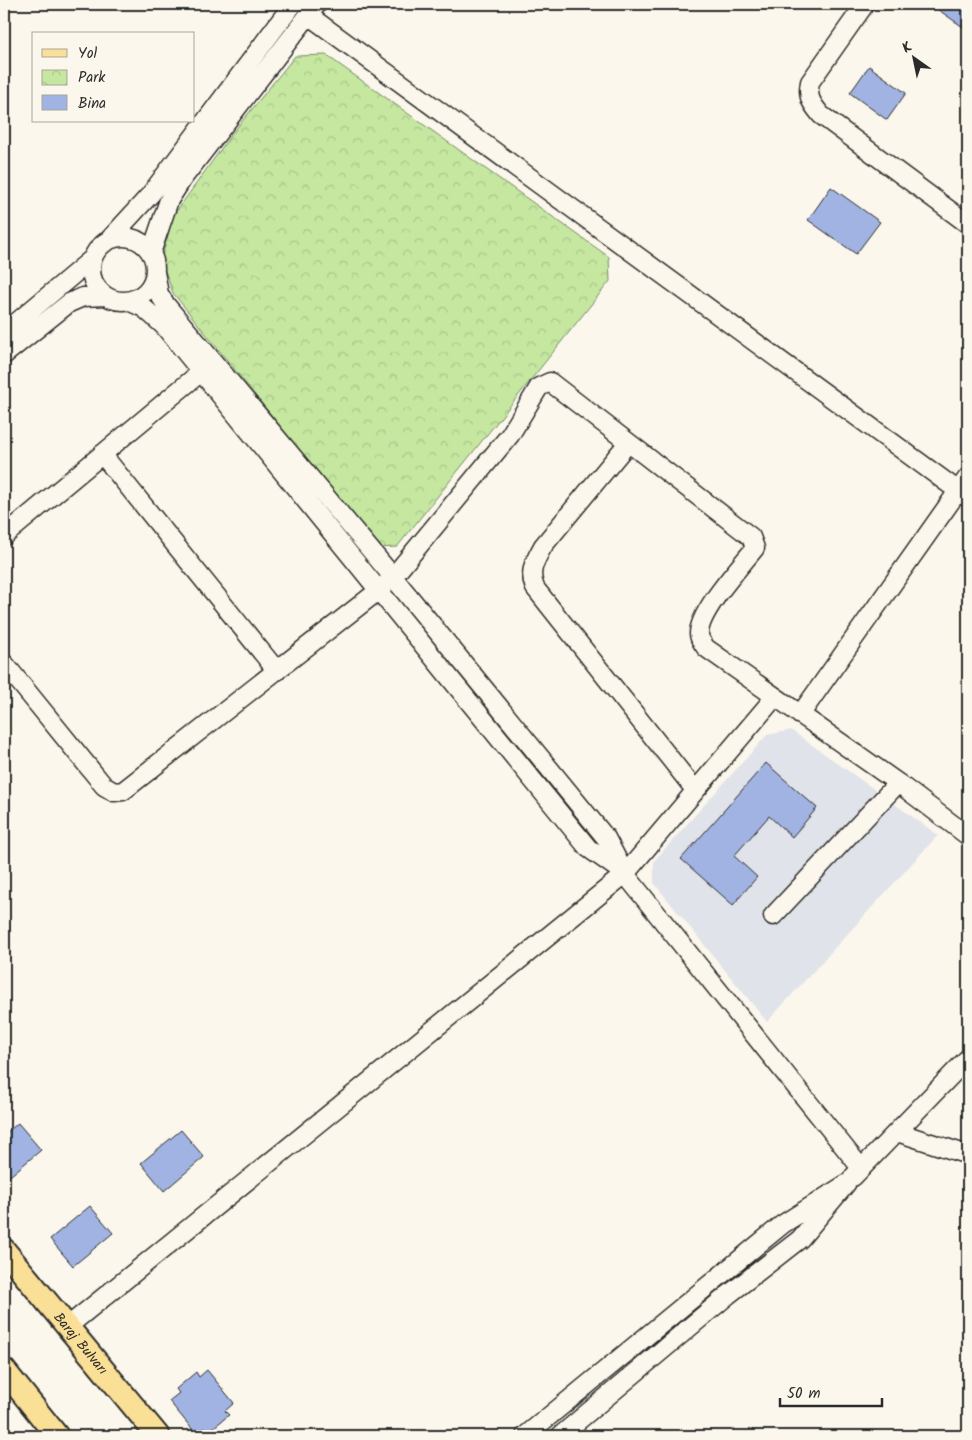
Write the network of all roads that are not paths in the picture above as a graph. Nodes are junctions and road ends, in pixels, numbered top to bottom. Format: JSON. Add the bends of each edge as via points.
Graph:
{"nodes":[{"id":1,"x":293,"y":4,"type":"edge"},
{"id":2,"x":865,"y":4,"type":"edge"},
{"id":3,"x":312,"y":9,"type":"edge"},
{"id":4,"x":968,"y":224,"type":"edge"},
{"id":5,"x":107,"y":242,"type":"junction"},
{"id":6,"x":151,"y":253,"type":"junction"},
{"id":7,"x":93,"y":258,"type":"junction"},
{"id":8,"x":155,"y":272,"type":"junction"},
{"id":9,"x":106,"y":296,"type":"junction"},
{"id":10,"x":128,"y":301,"type":"junction"},
{"id":11,"x":4,"y":333,"type":"edge"},
{"id":12,"x":4,"y":354,"type":"edge"},
{"id":13,"x":201,"y":372,"type":"junction"},
{"id":14,"x":628,"y":442,"type":"junction"},
{"id":15,"x":102,"y":454,"type":"junction"},
{"id":16,"x":965,"y":489,"type":"edge"},
{"id":17,"x":4,"y":536,"type":"edge"},
{"id":18,"x":393,"y":577,"type":"junction"},
{"id":19,"x":378,"y":592,"type":"junction"},
{"id":20,"x":4,"y":663,"type":"edge"},
{"id":21,"x":277,"y":671,"type":"junction"},
{"id":22,"x":774,"y":698,"type":"junction"},
{"id":23,"x":800,"y":716,"type":"junction"},
{"id":24,"x":898,"y":783,"type":"junction"},
{"id":25,"x":695,"y":790,"type":"junction"},
{"id":26,"x":968,"y":836,"type":"edge"},
{"id":27,"x":625,"y":874,"type":"junction"},
{"id":28,"x":773,"y":916,"type":"dead end"},
{"id":29,"x":968,"y":1058,"type":"edge"},
{"id":30,"x":896,"y":1132,"type":"junction"},
{"id":31,"x":968,"y":1155,"type":"edge"},
{"id":32,"x":861,"y":1168,"type":"junction"},
{"id":33,"x":846,"y":1184,"type":"junction"},
{"id":34,"x":4,"y":1250,"type":"edge"},
{"id":35,"x":67,"y":1327,"type":"junction"},
{"id":36,"x":4,"y":1370,"type":"edge"},
{"id":37,"x":57,"y":1436,"type":"edge"},
{"id":38,"x":158,"y":1436,"type":"edge"},
{"id":39,"x":525,"y":1436,"type":"edge"},
{"id":40,"x":560,"y":1436,"type":"edge"}],
"edges":[{"from":1,"to":5,"type":"street","via":[[150,196]]},
{"from":2,"to":4,"type":"street","via":[[810,82],[810,103],[821,116]]},
{"from":3,"to":6,"type":"street","via":[[183,178],[169,200]]},
{"from":3,"to":16,"type":"street"},
{"from":5,"to":6,"type":"street","via":[[116,238],[136,240]]},
{"from":5,"to":7,"type":"street"},
{"from":6,"to":8,"type":"street"},
{"from":7,"to":9,"type":"street","via":[[93,280]]},
{"from":7,"to":11,"type":"street"},
{"from":8,"to":10,"type":"street","via":[[147,291]]},
{"from":8,"to":18,"type":"street","via":[[159,294],[166,305]]},
{"from":9,"to":10,"type":"street"},
{"from":9,"to":12,"type":"street","via":[[83,297],[69,303]]},
{"from":10,"to":13,"type":"street","via":[[144,308],[164,326]]},
{"from":13,"to":15,"type":"street"},
{"from":13,"to":19,"type":"street"},
{"from":14,"to":18,"type":"street","via":[[550,382],[539,388],[510,435]]},
{"from":14,"to":22,"type":"street","via":[[751,538],[755,548],[720,592],[700,624],[698,636],[706,648]]},
{"from":14,"to":25,"type":"street","via":[[543,546],[532,564],[531,578],[535,588]]},
{"from":15,"to":17,"type":"street"},
{"from":15,"to":21,"type":"street"},
{"from":16,"to":23,"type":"street"},
{"from":18,"to":19,"type":"street"},
{"from":18,"to":27,"type":"street","via":[[606,838]]},
{"from":19,"to":21,"type":"street"},
{"from":19,"to":27,"type":"street","via":[[588,848]]},
{"from":20,"to":21,"type":"street","via":[[104,786],[114,792],[123,791]]},
{"from":22,"to":23,"type":"street"},
{"from":22,"to":25,"type":"street"},
{"from":23,"to":24,"type":"street"},
{"from":24,"to":26,"type":"street"},
{"from":24,"to":28,"type":"street"},
{"from":25,"to":27,"type":"street"},
{"from":27,"to":32,"type":"street"},
{"from":27,"to":35,"type":"street"},
{"from":29,"to":30,"type":"street"},
{"from":30,"to":31,"type":"street"},
{"from":30,"to":32,"type":"street"},
{"from":32,"to":33,"type":"street"},
{"from":33,"to":39,"type":"street","via":[[783,1224]]},
{"from":33,"to":40,"type":"street","via":[[800,1239]]},
{"from":34,"to":35,"type":"main road","name":"Baraj Bulvarı"},
{"from":35,"to":38,"type":"main road","name":"Baraj Bulvarı"},
{"from":36,"to":37,"type":"main road"}]}
